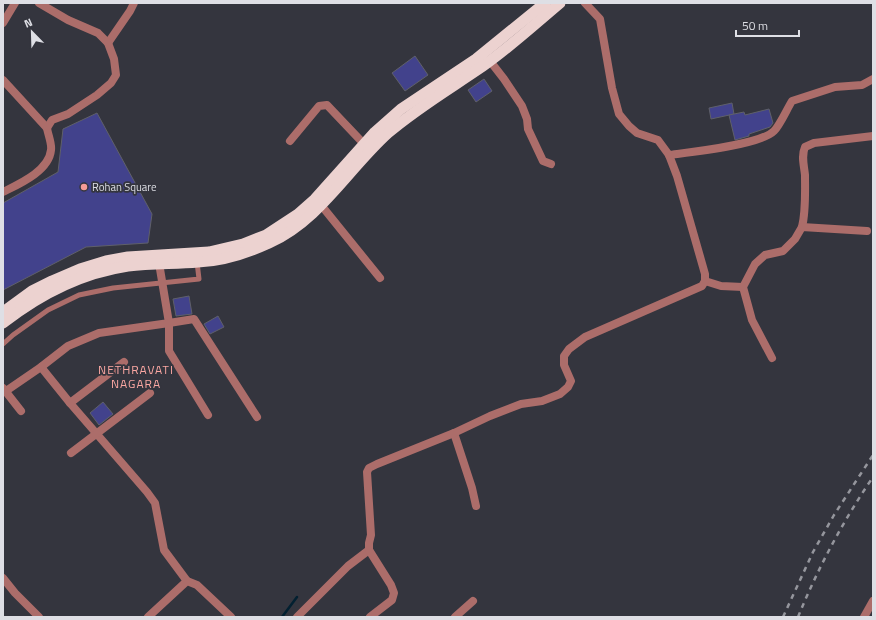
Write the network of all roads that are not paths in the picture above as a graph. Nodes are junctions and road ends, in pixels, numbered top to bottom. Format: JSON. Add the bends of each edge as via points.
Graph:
{"nodes":[{"id":1,"x":14,"y":3,"type":"edge"},
{"id":2,"x":39,"y":3,"type":"edge"},
{"id":3,"x":134,"y":3,"type":"edge"},
{"id":4,"x":545,"y":3,"type":"edge"},
{"id":5,"x":560,"y":3,"type":"edge"},
{"id":6,"x":585,"y":3,"type":"edge"},
{"id":7,"x":3,"y":23,"type":"edge"},
{"id":8,"x":108,"y":43,"type":"junction"},
{"id":9,"x":490,"y":61,"type":"junction"},
{"id":10,"x":873,"y":79,"type":"edge"},
{"id":11,"x":3,"y":80,"type":"edge"},
{"id":12,"x":47,"y":128,"type":"junction"},
{"id":13,"x":873,"y":136,"type":"edge"},
{"id":14,"x":290,"y":140,"type":"dead end"},
{"id":15,"x":364,"y":144,"type":"junction"},
{"id":16,"x":669,"y":155,"type":"junction"},
{"id":17,"x":551,"y":164,"type":"dead end"},
{"id":18,"x":3,"y":192,"type":"edge"},
{"id":19,"x":321,"y":205,"type":"junction"},
{"id":20,"x":802,"y":227,"type":"junction"},
{"id":21,"x":867,"y":231,"type":"dead end"},
{"id":22,"x":197,"y":262,"type":"junction"},
{"id":23,"x":160,"y":263,"type":"junction"},
{"id":24,"x":380,"y":278,"type":"dead end"},
{"id":25,"x":705,"y":281,"type":"junction"},
{"id":26,"x":163,"y":283,"type":"junction"},
{"id":27,"x":743,"y":287,"type":"junction"},
{"id":28,"x":3,"y":310,"type":"edge"},
{"id":29,"x":3,"y":323,"type":"edge"},
{"id":30,"x":169,"y":323,"type":"junction"},
{"id":31,"x":3,"y":344,"type":"edge"},
{"id":32,"x":772,"y":358,"type":"dead end"},
{"id":33,"x":124,"y":362,"type":"dead end"},
{"id":34,"x":41,"y":367,"type":"junction"},
{"id":35,"x":5,"y":389,"type":"edge"},
{"id":36,"x":150,"y":393,"type":"dead end"},
{"id":37,"x":70,"y":403,"type":"junction"},
{"id":38,"x":21,"y":411,"type":"dead end"},
{"id":39,"x":208,"y":415,"type":"dead end"},
{"id":40,"x":257,"y":417,"type":"dead end"},
{"id":41,"x":454,"y":433,"type":"junction"},
{"id":42,"x":96,"y":434,"type":"junction"},
{"id":43,"x":71,"y":453,"type":"dead end"},
{"id":44,"x":476,"y":506,"type":"dead end"},
{"id":45,"x":369,"y":550,"type":"junction"},
{"id":46,"x":3,"y":578,"type":"edge"},
{"id":47,"x":188,"y":581,"type":"junction"},
{"id":48,"x":472,"y":601,"type":"dead end"},
{"id":49,"x":873,"y":601,"type":"edge"},
{"id":50,"x":39,"y":617,"type":"edge"},
{"id":51,"x":148,"y":617,"type":"edge"},
{"id":52,"x":232,"y":617,"type":"edge"},
{"id":53,"x":297,"y":617,"type":"edge"},
{"id":54,"x":370,"y":617,"type":"edge"},
{"id":55,"x":456,"y":617,"type":"edge"},
{"id":56,"x":864,"y":617,"type":"edge"}],
"edges":[{"from":1,"to":7,"type":"street"},
{"from":2,"to":8,"type":"street","via":[[68,20],[98,33]]},
{"from":3,"to":8,"type":"street"},
{"from":4,"to":15,"type":"highway","via":[[476,58],[401,110]]},
{"from":5,"to":9,"type":"highway"},
{"from":6,"to":16,"type":"street","via":[[600,20],[619,114],[637,133],[658,140]]},
{"from":8,"to":12,"type":"street","via":[[116,75],[111,83],[68,114],[52,120]]},
{"from":9,"to":17,"type":"street","via":[[522,106],[528,129],[543,161]]},
{"from":9,"to":19,"type":"highway","via":[[417,110],[388,133]]},
{"from":10,"to":16,"type":"street","via":[[862,85],[834,87],[792,101],[774,131],[758,140]]},
{"from":11,"to":12,"type":"street"},
{"from":12,"to":18,"type":"street","via":[[51,150],[46,163],[33,176]]},
{"from":13,"to":20,"type":"street","via":[[814,143],[805,147],[805,217]]},
{"from":14,"to":15,"type":"street","via":[[319,106],[327,105]]},
{"from":15,"to":28,"type":"highway","via":[[298,214],[266,235],[243,244],[209,252],[128,257],[106,261],[52,281]]},
{"from":16,"to":25,"type":"street"},
{"from":19,"to":22,"type":"highway","via":[[303,222],[270,243],[246,252]]},
{"from":19,"to":24,"type":"street"},
{"from":20,"to":21,"type":"street"},
{"from":20,"to":27,"type":"street","via":[[783,251],[765,255],[755,264]]},
{"from":22,"to":23,"type":"highway"},
{"from":22,"to":26,"type":"lane","via":[[199,279]]},
{"from":23,"to":26,"type":"street"},
{"from":23,"to":29,"type":"highway","via":[[129,266],[83,277],[36,299]]},
{"from":25,"to":27,"type":"street","via":[[720,286]]},
{"from":25,"to":41,"type":"street","via":[[702,286],[584,337],[564,356],[564,365],[571,381],[560,394],[542,401],[521,404]]},
{"from":26,"to":30,"type":"street"},
{"from":26,"to":31,"type":"lane","via":[[113,288],[79,295],[48,310]]},
{"from":27,"to":32,"type":"street","via":[[752,320]]},
{"from":30,"to":34,"type":"street","via":[[99,333],[68,346]]},
{"from":30,"to":39,"type":"street","via":[[169,351]]},
{"from":30,"to":40,"type":"street","via":[[194,319]]},
{"from":33,"to":37,"type":"street"},
{"from":34,"to":35,"type":"street"},
{"from":34,"to":37,"type":"street"},
{"from":35,"to":38,"type":"street"},
{"from":36,"to":42,"type":"street"},
{"from":37,"to":42,"type":"street"},
{"from":41,"to":44,"type":"street"},
{"from":41,"to":45,"type":"street","via":[[369,468]]},
{"from":42,"to":43,"type":"street"},
{"from":42,"to":47,"type":"street","via":[[155,502],[164,550]]},
{"from":45,"to":53,"type":"street","via":[[348,566]]},
{"from":45,"to":54,"type":"street","via":[[394,593],[392,600]]},
{"from":46,"to":50,"type":"street"},
{"from":47,"to":51,"type":"street"},
{"from":47,"to":52,"type":"street","via":[[197,585]]},
{"from":48,"to":55,"type":"street"},
{"from":49,"to":56,"type":"street"}]}
